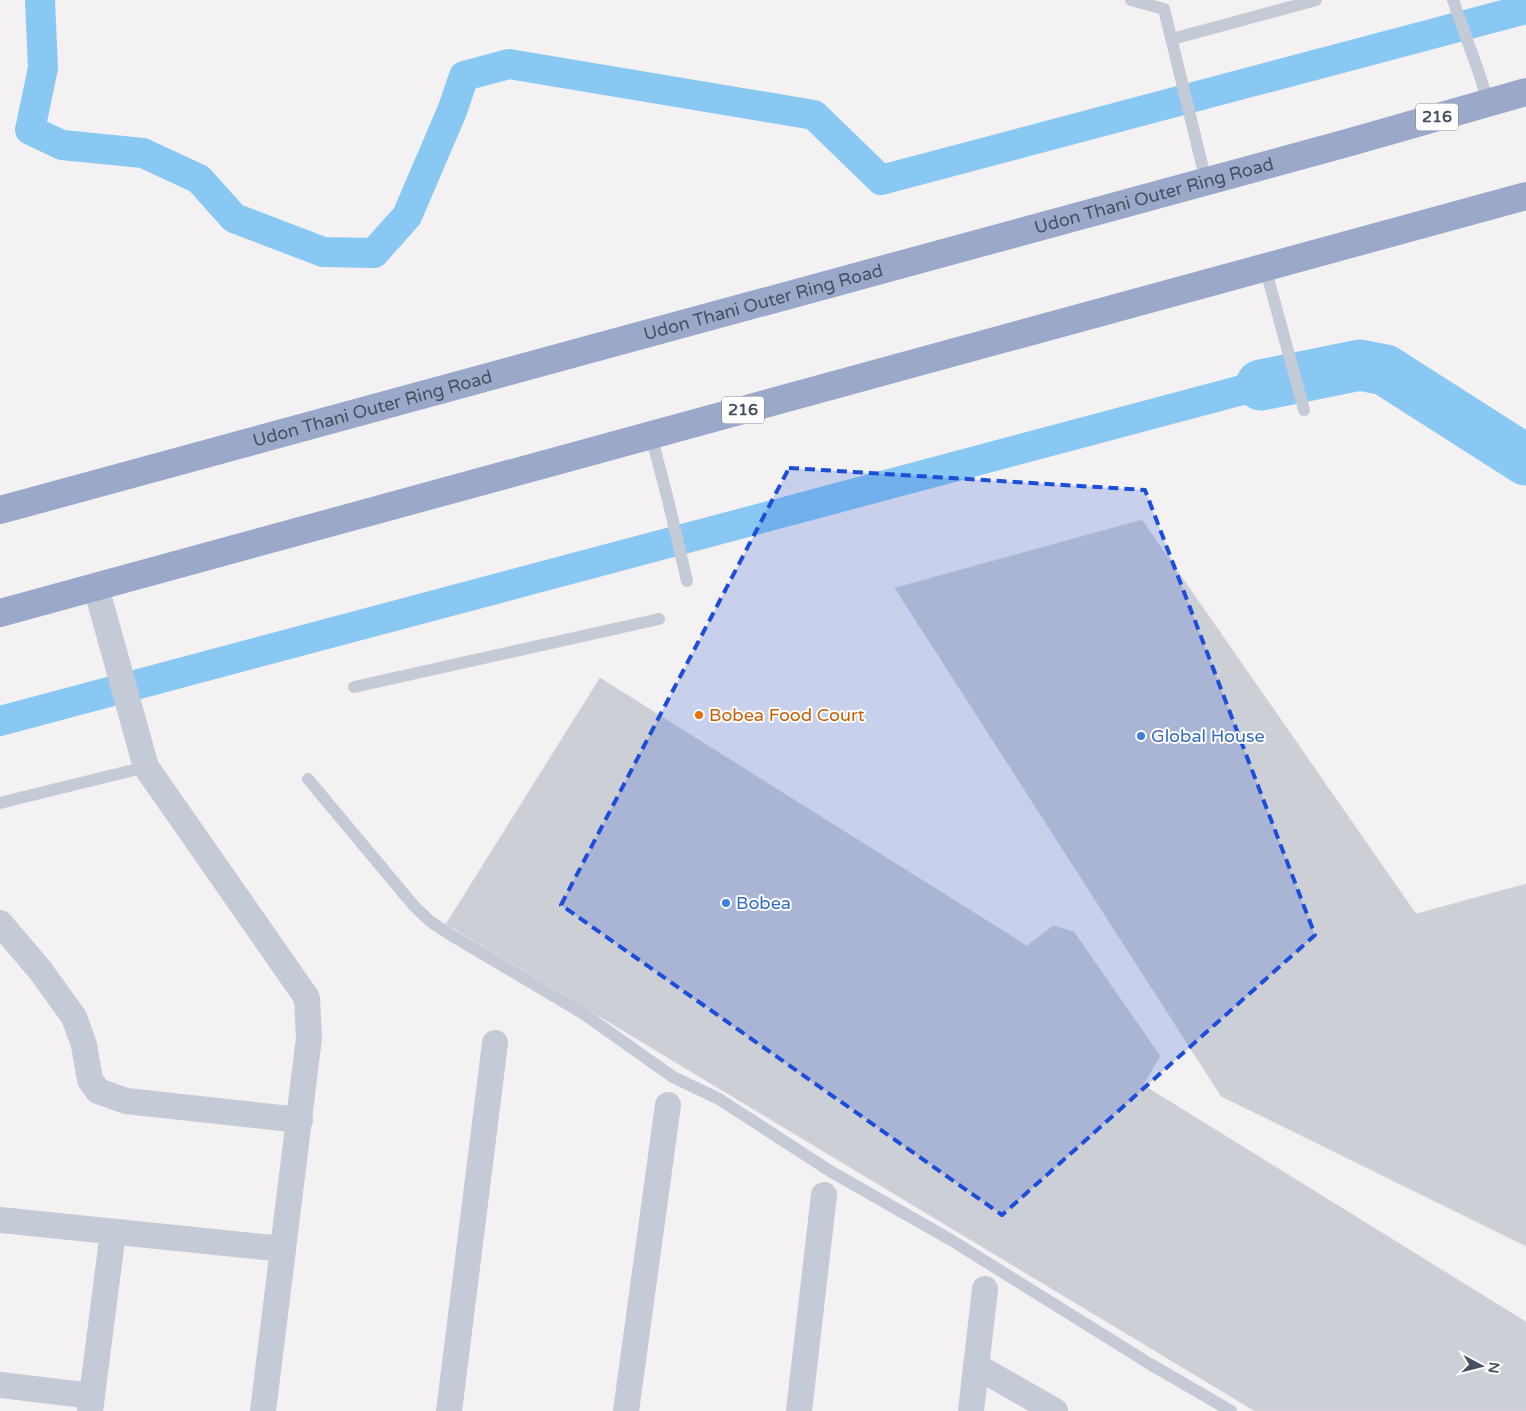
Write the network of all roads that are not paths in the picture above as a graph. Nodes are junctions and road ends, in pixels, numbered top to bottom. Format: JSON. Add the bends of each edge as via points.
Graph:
{"nodes":[{"id":1,"x":1131,"y":0,"type":"edge"},
{"id":2,"x":1316,"y":0,"type":"edge"},
{"id":3,"x":1453,"y":0,"type":"edge"},
{"id":4,"x":1172,"y":39,"type":"junction"},
{"id":5,"x":1526,"y":92,"type":"edge"},
{"id":6,"x":1488,"y":102,"type":"junction"},
{"id":7,"x":1206,"y":181,"type":"junction"},
{"id":8,"x":1526,"y":196,"type":"edge"},
{"id":9,"x":1265,"y":267,"type":"junction"},
{"id":10,"x":1304,"y":410,"type":"dead end"},
{"id":11,"x":651,"y":435,"type":"junction"},
{"id":12,"x":0,"y":510,"type":"edge"},
{"id":13,"x":687,"y":581,"type":"dead end"},
{"id":14,"x":96,"y":587,"type":"junction"},
{"id":15,"x":0,"y":613,"type":"edge"},
{"id":16,"x":659,"y":619,"type":"dead end"},
{"id":17,"x":354,"y":687,"type":"dead end"},
{"id":18,"x":146,"y":767,"type":"junction"},
{"id":19,"x":308,"y":779,"type":"dead end"},
{"id":20,"x":0,"y":802,"type":"edge"},
{"id":21,"x":0,"y":923,"type":"edge"},
{"id":22,"x":495,"y":1043,"type":"dead end"},
{"id":23,"x":668,"y":1106,"type":"dead end"},
{"id":24,"x":300,"y":1120,"type":"junction"},
{"id":25,"x":824,"y":1196,"type":"dead end"},
{"id":26,"x":0,"y":1220,"type":"edge"},
{"id":27,"x":113,"y":1232,"type":"junction"},
{"id":28,"x":283,"y":1249,"type":"junction"},
{"id":29,"x":985,"y":1289,"type":"dead end"},
{"id":30,"x":976,"y":1366,"type":"junction"},
{"id":31,"x":0,"y":1385,"type":"edge"},
{"id":32,"x":91,"y":1404,"type":"edge"},
{"id":33,"x":263,"y":1411,"type":"edge"},
{"id":34,"x":449,"y":1411,"type":"edge"},
{"id":35,"x":626,"y":1411,"type":"edge"},
{"id":36,"x":799,"y":1411,"type":"edge"},
{"id":37,"x":971,"y":1411,"type":"edge"},
{"id":38,"x":1055,"y":1411,"type":"edge"},
{"id":39,"x":1231,"y":1411,"type":"edge"}],
"edges":[{"from":1,"to":4,"type":"lane","via":[[1164,9]]},
{"from":2,"to":4,"type":"lane"},
{"from":3,"to":6,"type":"lane"},
{"from":4,"to":7,"type":"lane"},
{"from":5,"to":6,"type":"highway","name":"Udon Thani Outer Ring Road","number":"216"},
{"from":6,"to":7,"type":"highway","name":"Udon Thani Outer Ring Road","number":"216"},
{"from":7,"to":12,"type":"highway","name":"Udon Thani Outer Ring Road","number":"216"},
{"from":8,"to":9,"type":"highway","number":"216"},
{"from":9,"to":10,"type":"lane"},
{"from":9,"to":11,"type":"highway","number":"216"},
{"from":11,"to":13,"type":"lane"},
{"from":11,"to":14,"type":"highway","number":"216"},
{"from":14,"to":15,"type":"highway","number":"216"},
{"from":14,"to":18,"type":"street"},
{"from":16,"to":17,"type":"lane"},
{"from":18,"to":20,"type":"lane"},
{"from":18,"to":24,"type":"street","via":[[307,998],[309,1038]]},
{"from":19,"to":39,"type":"lane","via":[[414,906],[437,926],[584,1014],[673,1077],[719,1099],[830,1171],[951,1240]]},
{"from":21,"to":24,"type":"street","via":[[74,1017],[84,1045],[90,1080],[98,1091],[126,1101]]},
{"from":22,"to":34,"type":"street"},
{"from":23,"to":35,"type":"street"},
{"from":24,"to":28,"type":"street"},
{"from":25,"to":36,"type":"street"},
{"from":26,"to":27,"type":"street"},
{"from":27,"to":28,"type":"street"},
{"from":27,"to":32,"type":"street"},
{"from":28,"to":33,"type":"street"},
{"from":29,"to":30,"type":"street"},
{"from":30,"to":37,"type":"street"},
{"from":30,"to":38,"type":"street"},
{"from":31,"to":32,"type":"street"}]}
